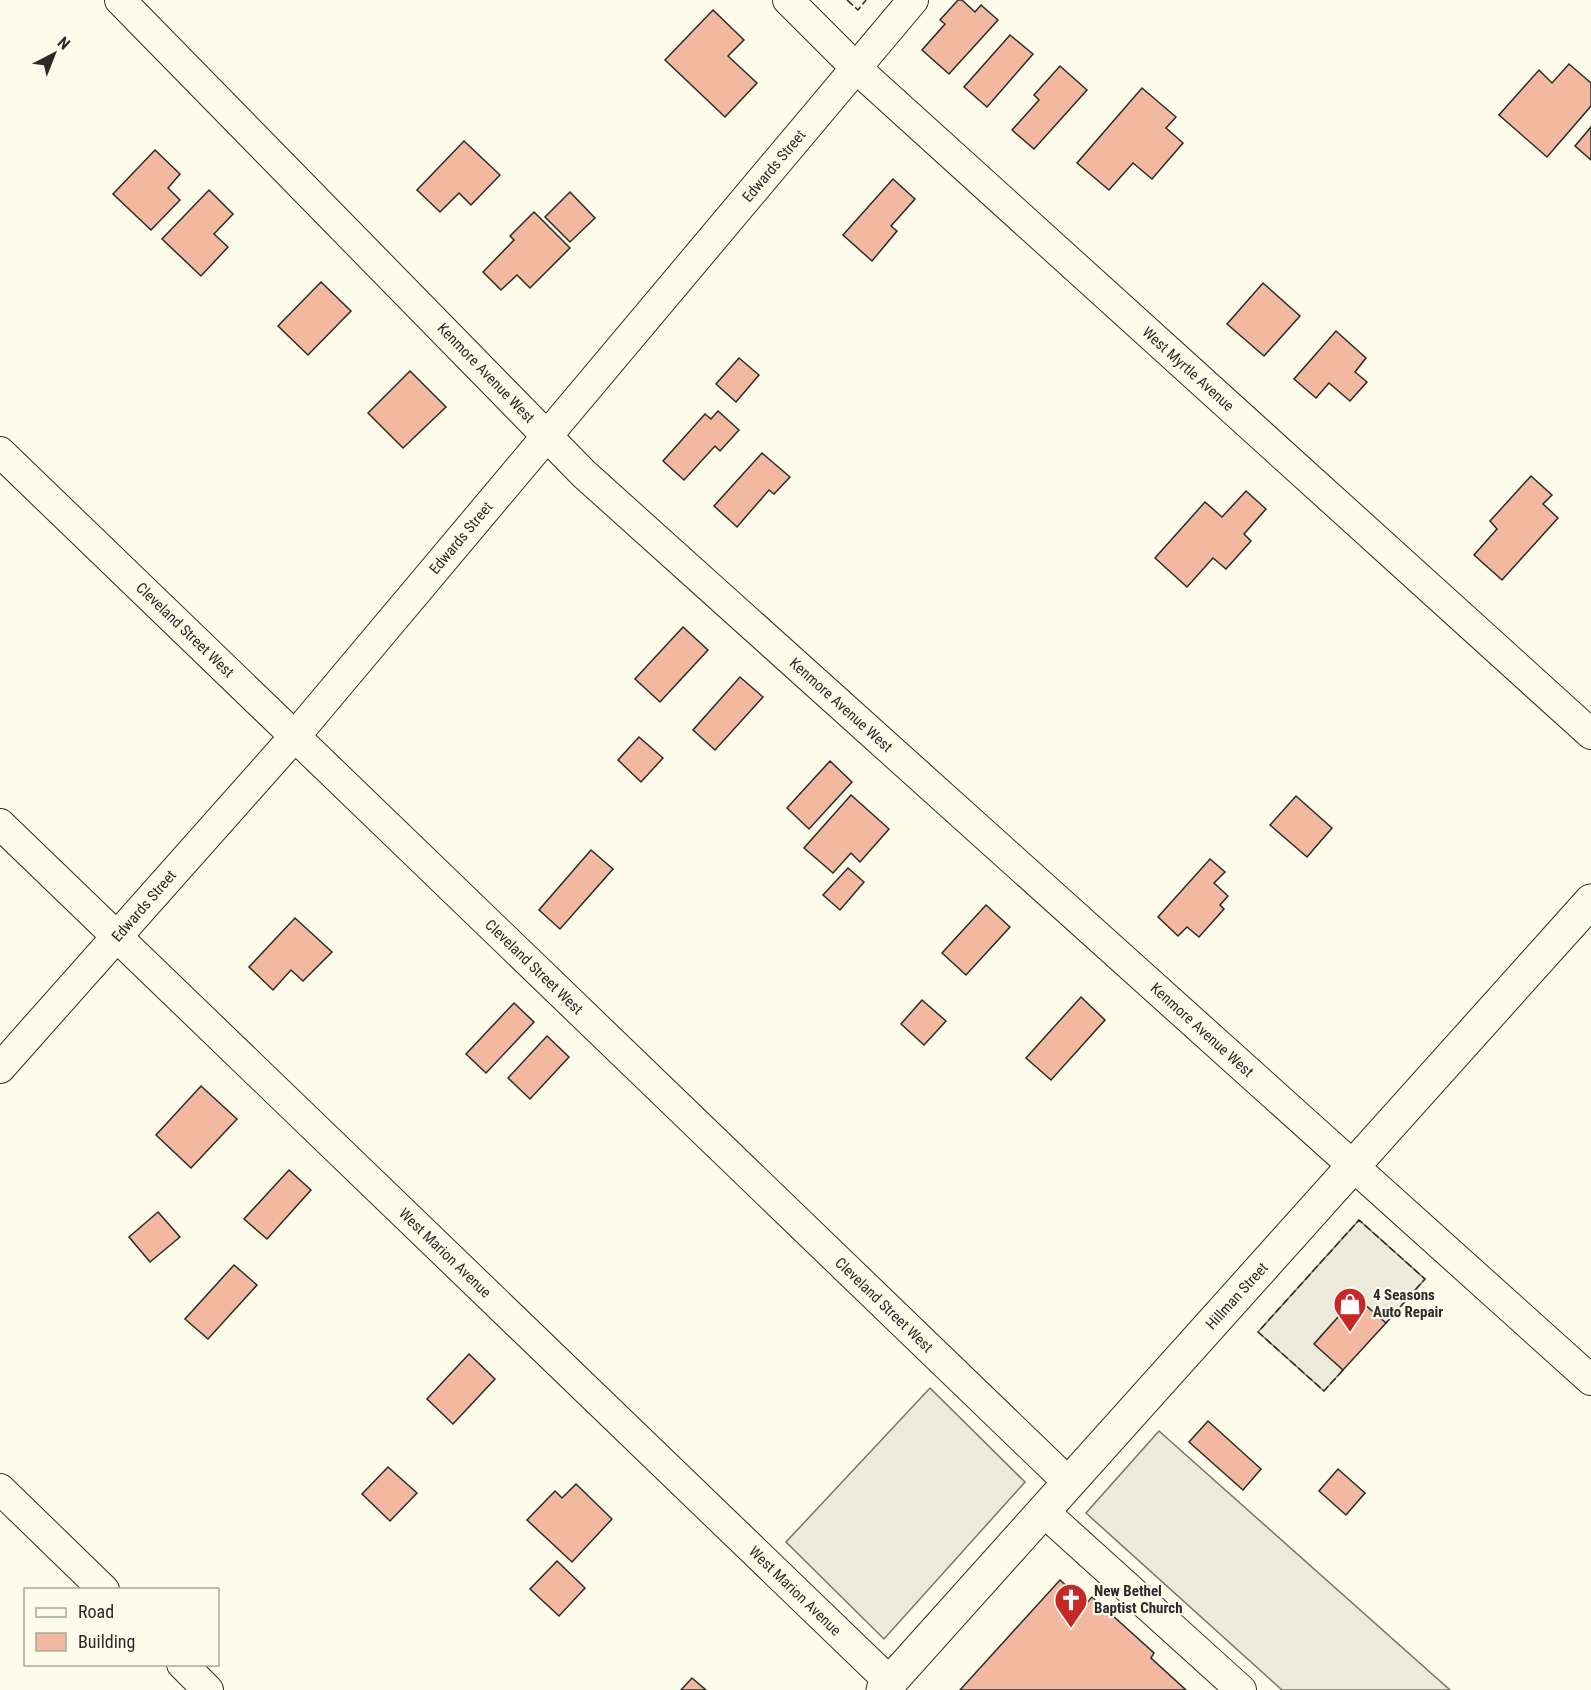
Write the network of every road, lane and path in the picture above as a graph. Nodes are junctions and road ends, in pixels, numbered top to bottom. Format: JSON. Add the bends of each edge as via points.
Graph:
{"nodes":[{"id":1,"x":120,"y":0,"type":"edge"},
{"id":2,"x":788,"y":0,"type":"edge"},
{"id":3,"x":913,"y":0,"type":"edge"},
{"id":4,"x":856,"y":68,"type":"junction"},
{"id":5,"x":548,"y":436,"type":"junction"},
{"id":6,"x":0,"y":452,"type":"edge"},
{"id":7,"x":1591,"y":734,"type":"edge"},
{"id":8,"x":295,"y":736,"type":"junction"},
{"id":9,"x":0,"y":824,"type":"edge"},
{"id":10,"x":1591,"y":901,"type":"edge"},
{"id":11,"x":117,"y":937,"type":"junction"},
{"id":12,"x":0,"y":1068,"type":"edge"},
{"id":13,"x":1353,"y":1166,"type":"junction"},
{"id":14,"x":1591,"y":1380,"type":"edge"},
{"id":15,"x":1069,"y":1483,"type":"junction"},
{"id":16,"x":0,"y":1489,"type":"edge"},
{"id":17,"x":1043,"y":1511,"type":"junction"},
{"id":18,"x":102,"y":1588,"type":"edge"},
{"id":19,"x":183,"y":1666,"type":"edge"},
{"id":20,"x":886,"y":1686,"type":"edge"},
{"id":21,"x":208,"y":1690,"type":"edge"},
{"id":22,"x":1241,"y":1690,"type":"edge"}],
"edges":[{"from":1,"to":5,"type":"street","name":"Kenmore Avenue West"},
{"from":2,"to":4,"type":"street","name":"West Myrtle Avenue"},
{"from":3,"to":4,"type":"street","name":"Edwards Street"},
{"from":4,"to":5,"type":"street","name":"Edwards Street"},
{"from":4,"to":7,"type":"street","name":"West Myrtle Avenue"},
{"from":5,"to":8,"type":"street","name":"Edwards Street"},
{"from":5,"to":13,"type":"street","name":"Kenmore Avenue West","via":[[584,474]]},
{"from":6,"to":8,"type":"street","name":"Cleveland Street West"},
{"from":8,"to":11,"type":"street","name":"Edwards Street"},
{"from":8,"to":15,"type":"street","name":"Cleveland Street West"},
{"from":9,"to":11,"type":"street","name":"West Marion Avenue"},
{"from":10,"to":13,"type":"street","name":"Hillman Street"},
{"from":11,"to":12,"type":"street","name":"Edwards Street"},
{"from":11,"to":20,"type":"street","name":"West Marion Avenue"},
{"from":13,"to":14,"type":"street","name":"Kenmore Avenue West"},
{"from":13,"to":15,"type":"street","name":"Hillman Street"},
{"from":15,"to":17,"type":"street","name":"Hillman Street"},
{"from":16,"to":18,"type":"street"},
{"from":17,"to":20,"type":"street","name":"Hillman Street"},
{"from":17,"to":22,"type":"street"},
{"from":19,"to":21,"type":"street"}]}
